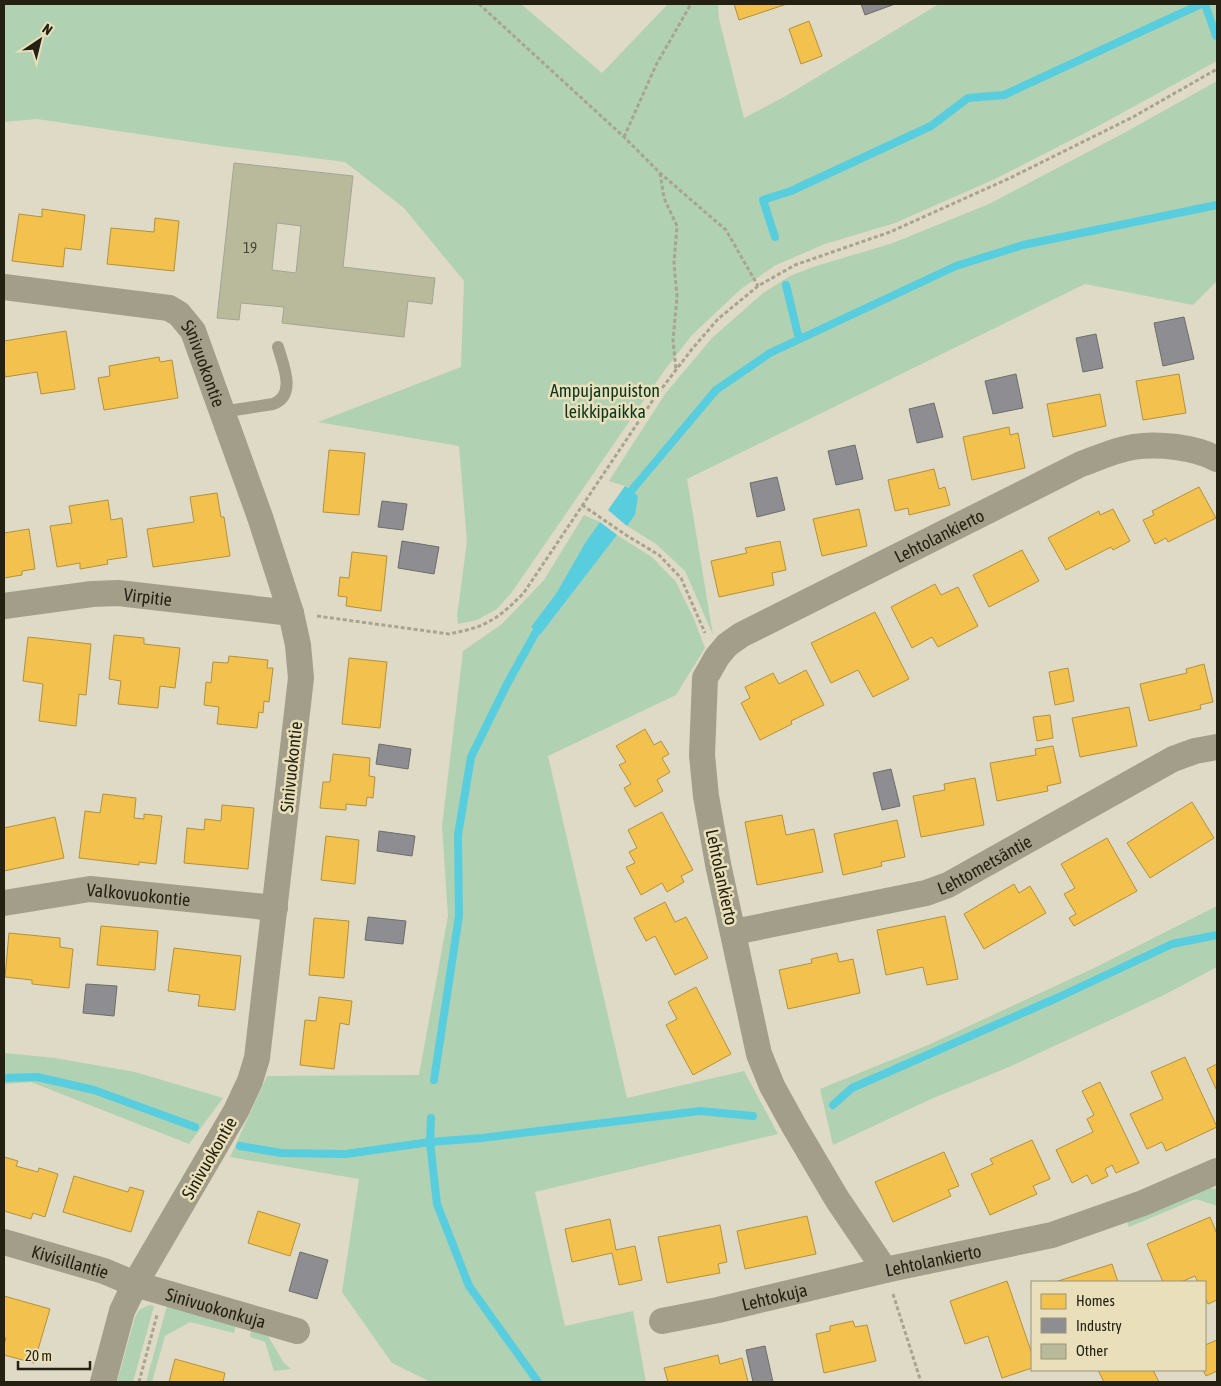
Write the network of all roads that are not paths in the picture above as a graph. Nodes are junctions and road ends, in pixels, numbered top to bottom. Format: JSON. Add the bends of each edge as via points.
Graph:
{"nodes":[{"id":1,"x":4,"y":287,"type":"edge"},
{"id":2,"x":278,"y":347,"type":"dead end"},
{"id":3,"x":222,"y":412,"type":"junction"},
{"id":4,"x":1217,"y":459,"type":"edge"},
{"id":5,"x":4,"y":606,"type":"edge"},
{"id":6,"x":291,"y":613,"type":"junction"},
{"id":7,"x":1217,"y":747,"type":"edge"},
{"id":8,"x":4,"y":903,"type":"edge"},
{"id":9,"x":275,"y":908,"type":"junction"},
{"id":10,"x":734,"y":932,"type":"junction"},
{"id":11,"x":1217,"y":1171,"type":"edge"},
{"id":12,"x":4,"y":1242,"type":"edge"},
{"id":13,"x":885,"y":1270,"type":"junction"},
{"id":14,"x":135,"y":1284,"type":"junction"},
{"id":15,"x":662,"y":1321,"type":"dead end"},
{"id":16,"x":297,"y":1331,"type":"dead end"},
{"id":17,"x":103,"y":1382,"type":"edge"}],
"edges":[{"from":1,"to":3,"type":"street","name":"Sinivuokontie","via":[[168,308],[179,314],[193,331]]},
{"from":2,"to":3,"type":"lane","via":[[287,380],[282,398],[273,404]]},
{"from":3,"to":6,"type":"street","name":"Sinivuokontie"},
{"from":4,"to":10,"type":"street","name":"Lehtolankierto","via":[[1182,448],[1150,446],[1115,451],[1081,464],[756,626],[727,645],[705,678],[702,755],[713,835]]},
{"from":5,"to":6,"type":"street","name":"Virpitie","via":[[118,593]]},
{"from":6,"to":9,"type":"street","name":"Sinivuokontie","via":[[301,678]]},
{"from":7,"to":10,"type":"street","name":"Lehtometsäntie","via":[[1173,759],[940,888]]},
{"from":8,"to":9,"type":"street","name":"Valkovuokontie","via":[[90,888]]},
{"from":9,"to":14,"type":"street","name":"Sinivuokontie","via":[[257,1058],[250,1081],[236,1111]]},
{"from":10,"to":13,"type":"street","name":"Lehtolankierto","via":[[760,1054],[772,1086],[837,1199]]},
{"from":11,"to":13,"type":"street","name":"Lehtolankierto","via":[[1143,1204],[1052,1236]]},
{"from":12,"to":14,"type":"street","name":"Kivisillantie","via":[[104,1271]]},
{"from":13,"to":15,"type":"street","name":"Lehtokuja"},
{"from":14,"to":16,"type":"street","name":"Sinivuokonkuja"},
{"from":14,"to":17,"type":"street","name":"Sinivuokontie","via":[[122,1311]]}]}
